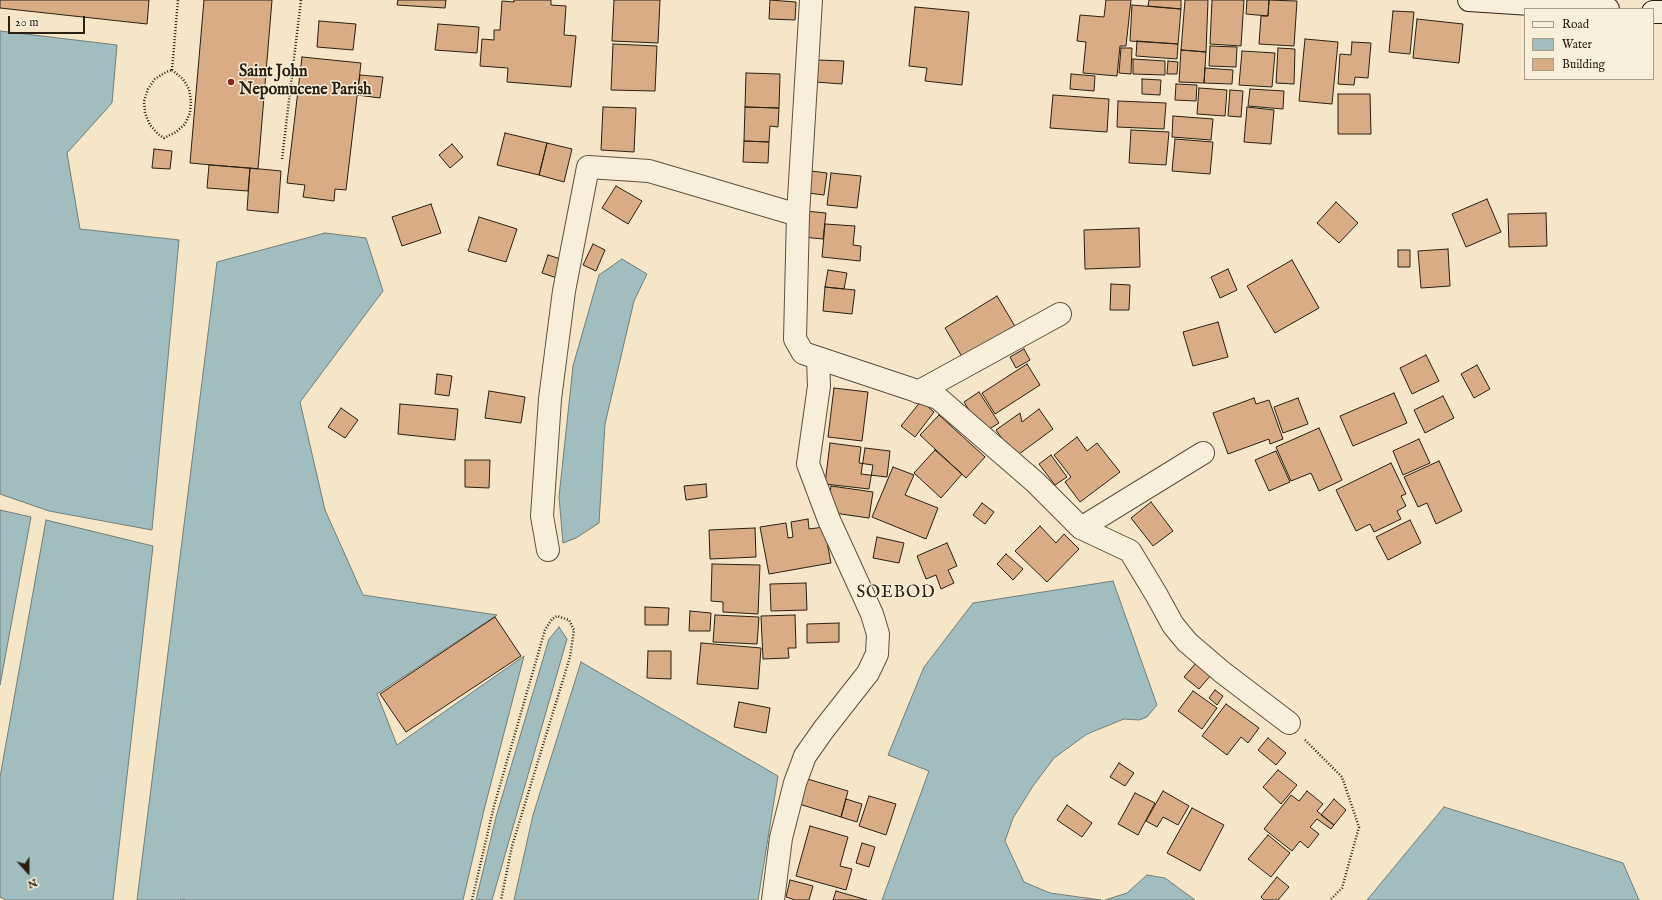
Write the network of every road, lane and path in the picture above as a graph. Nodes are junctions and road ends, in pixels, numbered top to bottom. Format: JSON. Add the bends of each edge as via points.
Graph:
{"nodes":[{"id":1,"x":178,"y":0,"type":"edge"},
{"id":2,"x":301,"y":0,"type":"edge"},
{"id":3,"x":811,"y":0,"type":"edge"},
{"id":4,"x":1469,"y":0,"type":"edge"},
{"id":5,"x":1593,"y":8,"type":"edge"},
{"id":6,"x":172,"y":70,"type":"junction"},
{"id":7,"x":282,"y":159,"type":"dead end"},
{"id":8,"x":798,"y":215,"type":"junction"},
{"id":9,"x":1060,"y":314,"type":"dead end"},
{"id":10,"x":818,"y":359,"type":"junction"},
{"id":11,"x":918,"y":392,"type":"junction"},
{"id":12,"x":1203,"y":453,"type":"dead end"},
{"id":13,"x":1081,"y":528,"type":"junction"},
{"id":14,"x":548,"y":550,"type":"dead end"},
{"id":15,"x":1289,"y":723,"type":"joint"},
{"id":16,"x":472,"y":900,"type":"edge"},
{"id":17,"x":501,"y":900,"type":"edge"},
{"id":18,"x":773,"y":900,"type":"edge"},
{"id":19,"x":1330,"y":900,"type":"edge"}],
"edges":[{"from":1,"to":6,"type":"path"},
{"from":2,"to":7,"type":"path"},
{"from":3,"to":8,"type":"street"},
{"from":4,"to":5,"type":"street"},
{"from":6,"to":6,"type":"path","via":[[183,78],[189,89],[190,113],[185,124],[164,138],[150,125],[145,114],[144,101],[155,79]]},
{"from":8,"to":10,"type":"street","via":[[795,339],[803,353]]},
{"from":8,"to":14,"type":"street","via":[[649,171],[588,167],[564,291],[550,399],[542,516]]},
{"from":9,"to":11,"type":"street"},
{"from":10,"to":11,"type":"street"},
{"from":10,"to":18,"type":"street","via":[[819,386],[808,464],[829,520],[872,614],[878,634],[877,654],[868,673],[805,756],[795,783],[781,838]]},
{"from":11,"to":13,"type":"street","via":[[938,398],[1036,482]]},
{"from":12,"to":13,"type":"street"},
{"from":13,"to":15,"type":"street","via":[[1130,551],[1173,624],[1187,642]]},
{"from":15,"to":19,"type":"path","via":[[1342,777],[1360,828],[1342,888]]},
{"from":16,"to":17,"type":"path","via":[[494,806],[545,630],[557,616],[569,620],[574,630],[570,657],[512,846]]}]}
